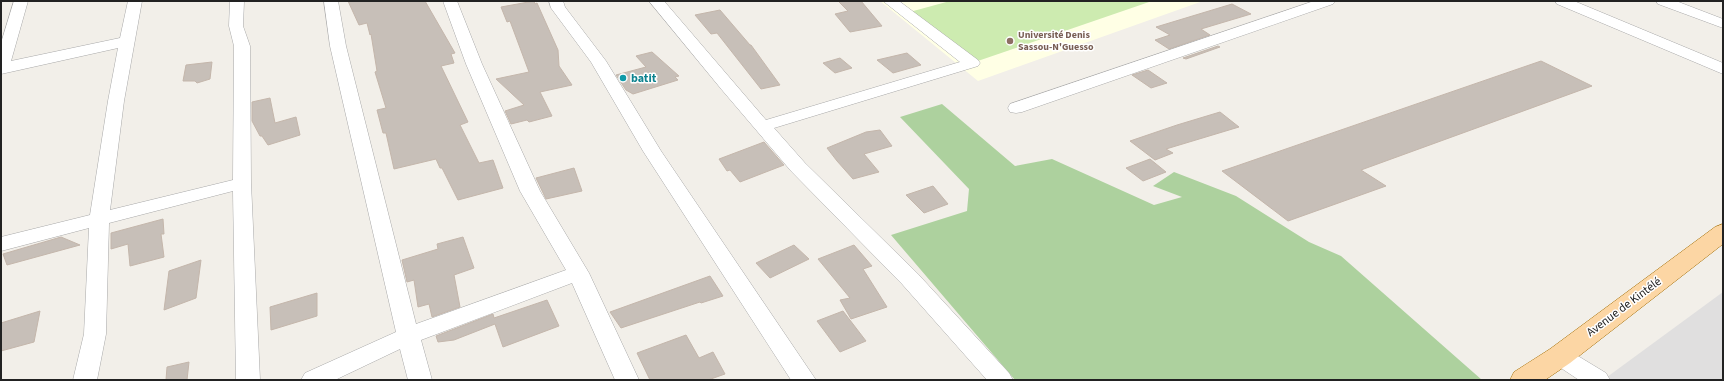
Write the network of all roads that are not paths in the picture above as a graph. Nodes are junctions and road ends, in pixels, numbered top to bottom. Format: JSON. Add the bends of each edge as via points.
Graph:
{"nodes":[{"id":1,"x":21,"y":1,"type":"edge"},
{"id":2,"x":135,"y":1,"type":"edge"},
{"id":3,"x":237,"y":1,"type":"edge"},
{"id":4,"x":331,"y":1,"type":"edge"},
{"id":5,"x":450,"y":1,"type":"edge"},
{"id":6,"x":556,"y":1,"type":"edge"},
{"id":7,"x":656,"y":1,"type":"edge"},
{"id":8,"x":890,"y":1,"type":"edge"},
{"id":9,"x":1328,"y":1,"type":"edge"},
{"id":10,"x":1562,"y":1,"type":"edge"},
{"id":11,"x":1663,"y":1,"type":"edge"},
{"id":12,"x":1723,"y":24,"type":"edge"},
{"id":13,"x":128,"y":41,"type":"junction"},
{"id":14,"x":1,"y":68,"type":"edge"},
{"id":15,"x":1723,"y":68,"type":"edge"},
{"id":16,"x":1016,"y":108,"type":"dead end"},
{"id":17,"x":763,"y":126,"type":"junction"},
{"id":18,"x":242,"y":183,"type":"junction"},
{"id":19,"x":99,"y":219,"type":"junction"},
{"id":20,"x":1723,"y":232,"type":"edge"},
{"id":21,"x":1,"y":244,"type":"edge"},
{"id":22,"x":578,"y":273,"type":"junction"},
{"id":23,"x":408,"y":336,"type":"junction"},
{"id":24,"x":1560,"y":356,"type":"junction"},
{"id":25,"x":85,"y":380,"type":"edge"},
{"id":26,"x":248,"y":380,"type":"edge"},
{"id":27,"x":313,"y":380,"type":"edge"},
{"id":28,"x":420,"y":380,"type":"edge"},
{"id":29,"x":627,"y":380,"type":"edge"},
{"id":30,"x":804,"y":380,"type":"edge"},
{"id":31,"x":1001,"y":380,"type":"edge"},
{"id":32,"x":1524,"y":380,"type":"edge"},
{"id":33,"x":1598,"y":380,"type":"edge"}],
"edges":[{"from":1,"to":14,"type":"street"},
{"from":2,"to":13,"type":"street"},
{"from":3,"to":18,"type":"street","via":[[236,26],[242,46]]},
{"from":4,"to":23,"type":"street","via":[[338,46]]},
{"from":5,"to":22,"type":"street","via":[[474,64],[530,191]]},
{"from":6,"to":30,"type":"street","via":[[558,8],[598,61],[652,151]]},
{"from":7,"to":17,"type":"street"},
{"from":8,"to":17,"type":"street","via":[[972,63]]},
{"from":9,"to":16,"type":"street"},
{"from":10,"to":15,"type":"street"},
{"from":11,"to":12,"type":"street"},
{"from":13,"to":14,"type":"street"},
{"from":13,"to":19,"type":"street","via":[[116,101]]},
{"from":17,"to":31,"type":"street","via":[[798,167],[910,279]]},
{"from":18,"to":19,"type":"street"},
{"from":18,"to":26,"type":"street"},
{"from":19,"to":21,"type":"street"},
{"from":19,"to":25,"type":"street","via":[[95,334]]},
{"from":20,"to":24,"type":"main road","name":"Avenue de Kintélé"},
{"from":22,"to":23,"type":"street"},
{"from":22,"to":29,"type":"street"},
{"from":23,"to":27,"type":"street"},
{"from":23,"to":28,"type":"street"},
{"from":24,"to":32,"type":"main road","name":"Avenue de Kintélé"},
{"from":24,"to":33,"type":"street"}]}
